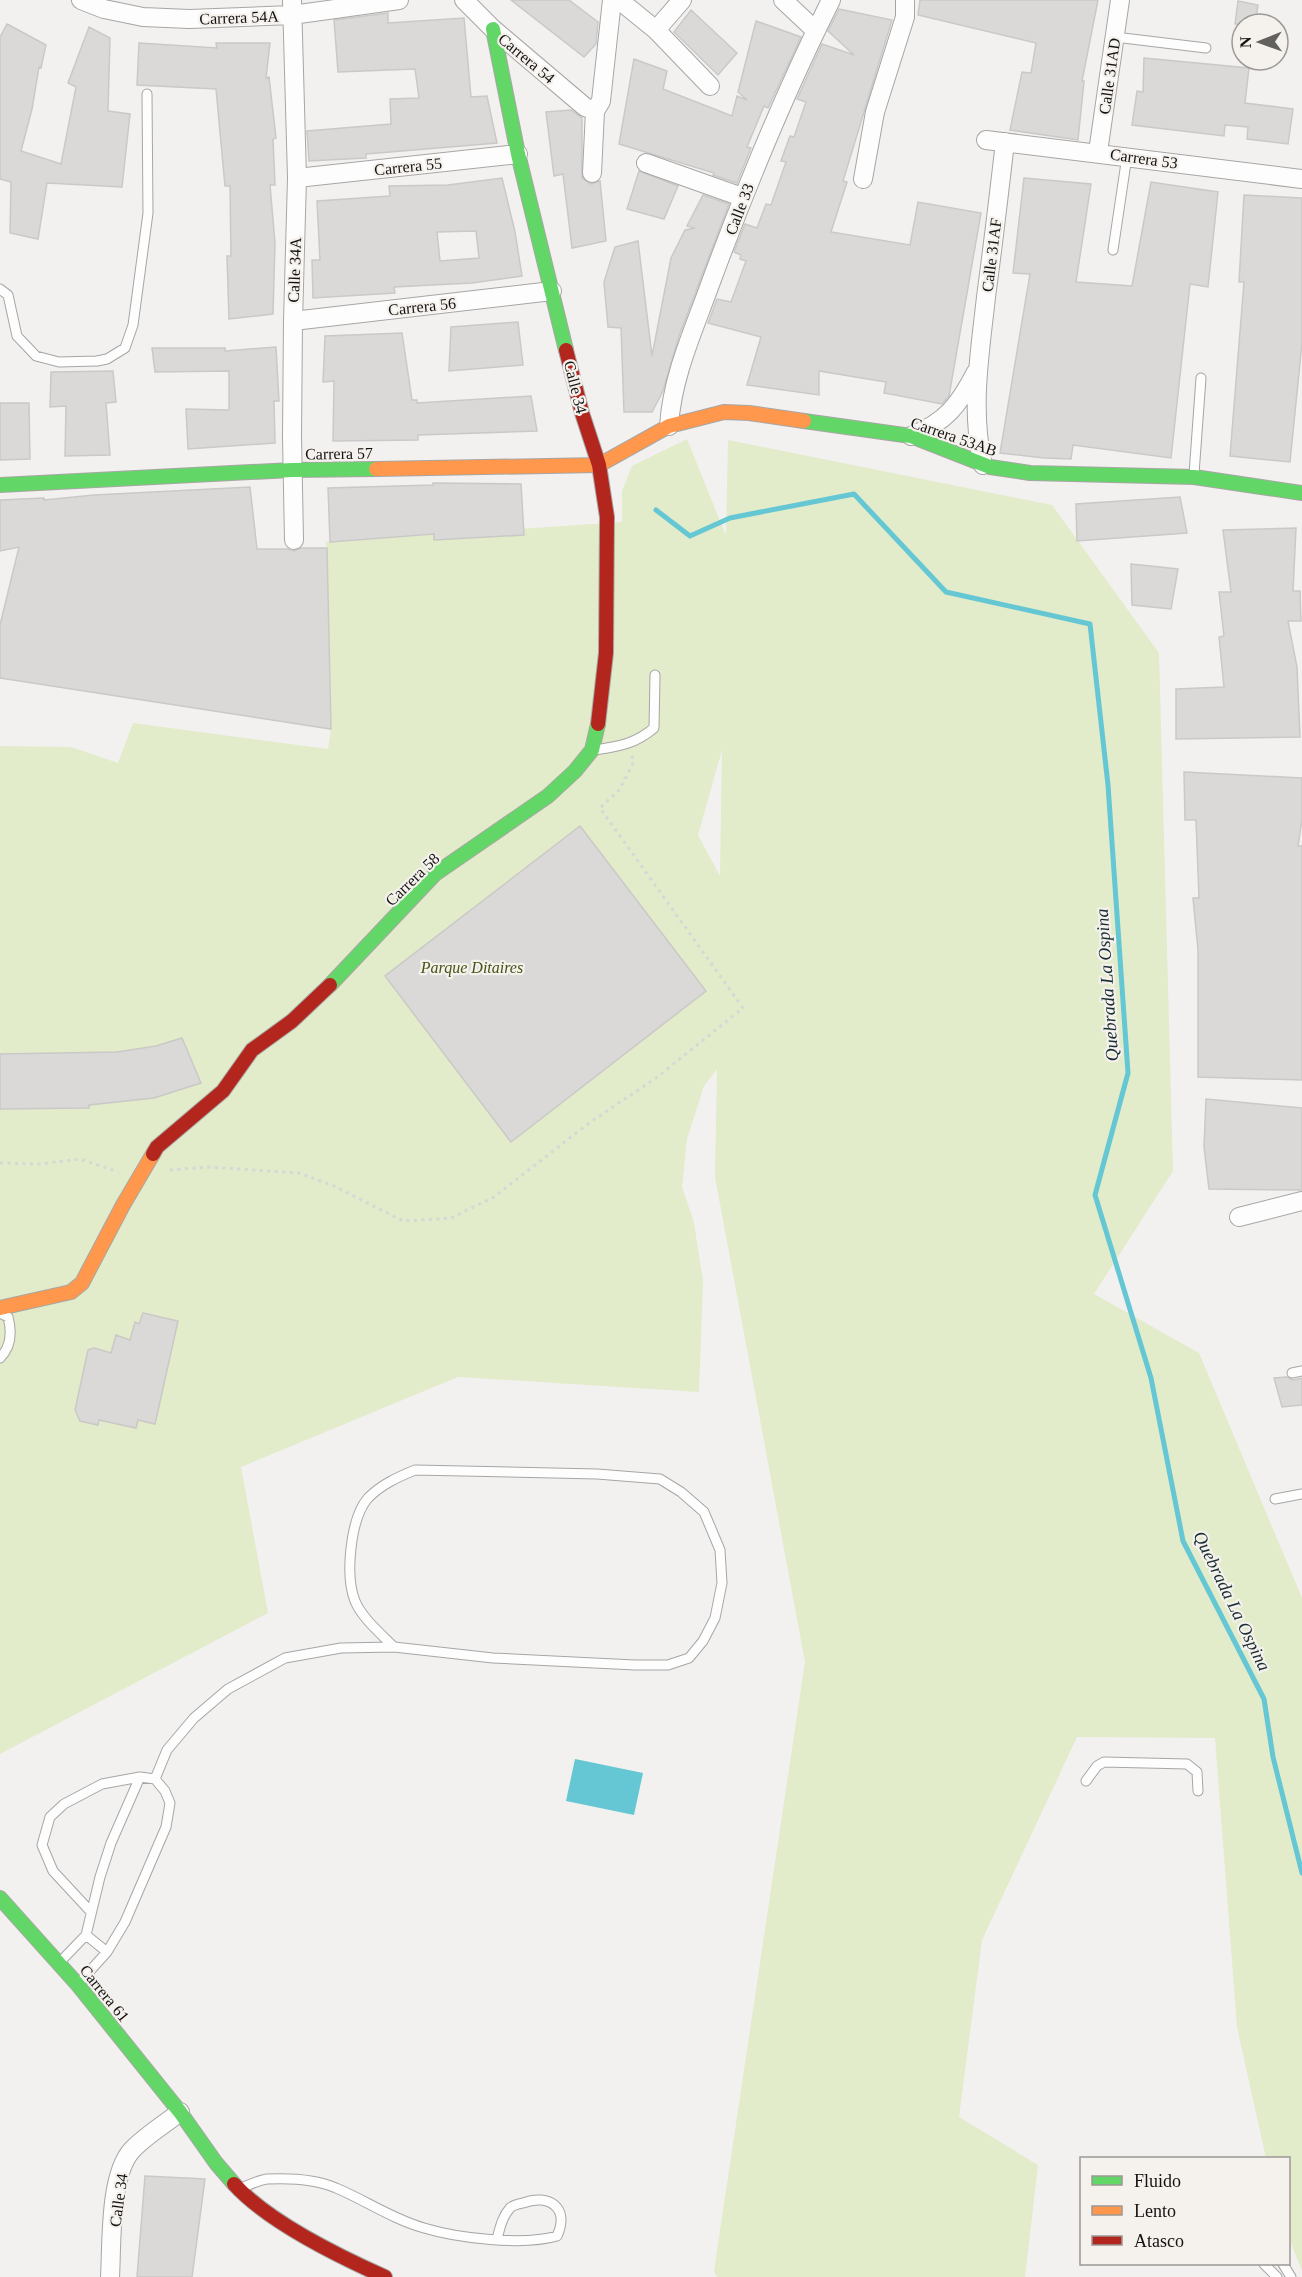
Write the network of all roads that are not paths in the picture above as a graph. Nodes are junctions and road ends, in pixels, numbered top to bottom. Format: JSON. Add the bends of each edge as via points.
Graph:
{"nodes":[{"id":1,"x":81,"y":0,"type":"edge"},
{"id":2,"x":399,"y":0,"type":"edge"},
{"id":3,"x":464,"y":0,"type":"edge"},
{"id":4,"x":612,"y":0,"type":"edge"},
{"id":5,"x":619,"y":0,"type":"edge"},
{"id":6,"x":682,"y":0,"type":"edge"},
{"id":7,"x":783,"y":0,"type":"edge"},
{"id":8,"x":831,"y":0,"type":"edge"},
{"id":9,"x":905,"y":0,"type":"edge"},
{"id":10,"x":1120,"y":0,"type":"edge"},
{"id":11,"x":292,"y":7,"type":"edge"},
{"id":12,"x":494,"y":29,"type":"junction"},
{"id":13,"x":656,"y":30,"type":"junction"},
{"id":14,"x":816,"y":31,"type":"junction"},
{"id":15,"x":1115,"y":37,"type":"junction"},
{"id":16,"x":1206,"y":48,"type":"dead end"},
{"id":17,"x":710,"y":86,"type":"dead end"},
{"id":18,"x":147,"y":94,"type":"dead end"},
{"id":19,"x":595,"y":111,"type":"junction"},
{"id":20,"x":986,"y":140,"type":"dead end"},
{"id":21,"x":1005,"y":142,"type":"junction"},
{"id":22,"x":1098,"y":152,"type":"junction"},
{"id":23,"x":518,"y":154,"type":"junction"},
{"id":24,"x":1127,"y":156,"type":"junction"},
{"id":25,"x":646,"y":164,"type":"dead end"},
{"id":26,"x":592,"y":173,"type":"dead end"},
{"id":27,"x":297,"y":178,"type":"junction"},
{"id":28,"x":863,"y":179,"type":"dead end"},
{"id":29,"x":1302,"y":179,"type":"edge"},
{"id":30,"x":742,"y":197,"type":"junction"},
{"id":31,"x":1113,"y":250,"type":"dead end"},
{"id":32,"x":0,"y":289,"type":"edge"},
{"id":33,"x":552,"y":291,"type":"junction"},
{"id":34,"x":292,"y":321,"type":"junction"},
{"id":35,"x":978,"y":368,"type":"junction"},
{"id":36,"x":1201,"y":378,"type":"dead end"},
{"id":37,"x":672,"y":399,"type":"junction"},
{"id":38,"x":706,"y":415,"type":"junction"},
{"id":39,"x":669,"y":426,"type":"junction"},
{"id":40,"x":911,"y":436,"type":"junction"},
{"id":41,"x":599,"y":465,"type":"junction"},
{"id":42,"x":983,"y":465,"type":"junction"},
{"id":43,"x":292,"y":470,"type":"junction"},
{"id":44,"x":1194,"y":477,"type":"junction"},
{"id":45,"x":0,"y":485,"type":"edge"},
{"id":46,"x":1302,"y":493,"type":"edge"},
{"id":47,"x":294,"y":540,"type":"dead end"},
{"id":48,"x":655,"y":675,"type":"dead end"},
{"id":49,"x":592,"y":750,"type":"junction"},
{"id":50,"x":1302,"y":1201,"type":"edge"},
{"id":51,"x":1239,"y":1217,"type":"dead end"},
{"id":52,"x":0,"y":1308,"type":"edge"},
{"id":53,"x":0,"y":1313,"type":"edge"},
{"id":54,"x":0,"y":1358,"type":"edge"},
{"id":55,"x":1302,"y":1371,"type":"edge"},
{"id":56,"x":1292,"y":1373,"type":"dead end"},
{"id":57,"x":1302,"y":1494,"type":"edge"},
{"id":58,"x":1275,"y":1499,"type":"dead end"},
{"id":59,"x":394,"y":1647,"type":"junction"},
{"id":60,"x":140,"y":1777,"type":"junction"},
{"id":61,"x":154,"y":1779,"type":"junction"},
{"id":62,"x":1086,"y":1781,"type":"dead end"},
{"id":63,"x":1198,"y":1791,"type":"dead end"},
{"id":64,"x":0,"y":1898,"type":"edge"},
{"id":65,"x":91,"y":1912,"type":"junction"},
{"id":66,"x":86,"y":1935,"type":"junction"},
{"id":67,"x":107,"y":1952,"type":"junction"},
{"id":68,"x":58,"y":1963,"type":"junction"},
{"id":69,"x":78,"y":1984,"type":"junction"},
{"id":70,"x":180,"y":2112,"type":"junction"},
{"id":71,"x":239,"y":2189,"type":"junction"},
{"id":72,"x":497,"y":2239,"type":"junction"},
{"id":73,"x":1265,"y":2265,"type":"edge"},
{"id":74,"x":110,"y":2277,"type":"edge"},
{"id":75,"x":385,"y":2277,"type":"edge"},
{"id":76,"x":1277,"y":2277,"type":"edge"}],
"edges":[{"from":1,"to":11,"type":"street","name":"Carrera 54A","via":[[143,17],[189,19]]},
{"from":2,"to":11,"type":"street","name":"Carrera 54A"},
{"from":3,"to":12,"type":"street","name":"Carrera 54"},
{"from":4,"to":19,"type":"street","via":[[601,101]]},
{"from":5,"to":13,"type":"street"},
{"from":6,"to":13,"type":"street"},
{"from":7,"to":14,"type":"street"},
{"from":8,"to":14,"type":"street","name":"Calle 33"},
{"from":9,"to":28,"type":"street","via":[[905,17],[875,112]]},
{"from":10,"to":15,"type":"street","name":"Calle 31AD"},
{"from":11,"to":27,"type":"street","name":"Calle 34A"},
{"from":12,"to":19,"type":"street","name":"Carrera 54","via":[[585,107]]},
{"from":12,"to":23,"type":"street","name":"Calle 34"},
{"from":13,"to":17,"type":"street"},
{"from":14,"to":30,"type":"street","name":"Calle 33"},
{"from":15,"to":16,"type":"lane"},
{"from":15,"to":22,"type":"street","name":"Calle 31AD"},
{"from":18,"to":32,"type":"lane","via":[[148,213],[133,325],[125,348],[97,361],[59,362],[36,356],[17,336],[8,295]]},
{"from":19,"to":26,"type":"street"},
{"from":20,"to":21,"type":"street","name":"Carrera 53"},
{"from":21,"to":22,"type":"street","name":"Carrera 53"},
{"from":21,"to":35,"type":"street","name":"Calle 31AF"},
{"from":22,"to":24,"type":"street","name":"Carrera 53"},
{"from":23,"to":27,"type":"street","name":"Carrera 55"},
{"from":23,"to":33,"type":"street","name":"Calle 34"},
{"from":24,"to":29,"type":"street","name":"Carrera 53"},
{"from":24,"to":31,"type":"lane"},
{"from":25,"to":30,"type":"street"},
{"from":27,"to":34,"type":"street","name":"Calle 34A"},
{"from":30,"to":37,"type":"street","name":"Calle 33"},
{"from":33,"to":34,"type":"street","name":"Carrera 56"},
{"from":33,"to":41,"type":"street","name":"Calle 34"},
{"from":34,"to":43,"type":"street","name":"Calle 34A"},
{"from":35,"to":40,"type":"street","name":"Calle 31AF","via":[[945,418]]},
{"from":35,"to":42,"type":"street","name":"Calle 31AF","via":[[976,414]]},
{"from":36,"to":44,"type":"lane"},
{"from":37,"to":38,"type":"street"},
{"from":37,"to":39,"type":"street","name":"Calle 33"},
{"from":38,"to":39,"type":"street","name":"Carrera 53AB"},
{"from":38,"to":40,"type":"street","name":"Carrera 53AB","via":[[749,413]]},
{"from":39,"to":41,"type":"street","name":"Carrera 57"},
{"from":40,"to":42,"type":"street","name":"Carrera 53AB"},
{"from":41,"to":43,"type":"street","name":"Carrera 57"},
{"from":41,"to":49,"type":"street","name":"Calle 34","via":[[607,517],[606,653],[601,709]]},
{"from":42,"to":44,"type":"street","name":"Carrera 53AB","via":[[1030,473]]},
{"from":43,"to":45,"type":"street","name":"Carrera 57"},
{"from":43,"to":47,"type":"street","name":"Calle 34A"},
{"from":44,"to":46,"type":"street","name":"Carrera 53AB"},
{"from":48,"to":49,"type":"lane","via":[[654,728],[628,744]]},
{"from":49,"to":52,"type":"street","name":"Carrera 58","via":[[548,796],[435,874],[348,968],[292,1021],[252,1050],[223,1091],[157,1147],[82,1283],[70,1292]]},
{"from":50,"to":51,"type":"street"},
{"from":53,"to":54,"type":"lane","via":[[8,1317],[11,1328],[9,1344]]},
{"from":55,"to":56,"type":"lane"},
{"from":57,"to":58,"type":"lane"},
{"from":59,"to":59,"type":"lane","via":[[493,1658],[668,1665],[689,1658],[715,1618],[722,1583],[720,1550],[704,1512],[660,1479],[416,1470],[390,1480],[367,1500],[352,1532],[355,1601]]},
{"from":59,"to":61,"type":"lane","via":[[341,1648],[285,1658],[228,1689],[194,1718],[167,1750]]},
{"from":60,"to":61,"type":"lane"},
{"from":60,"to":65,"type":"lane","via":[[111,1843]]},
{"from":60,"to":65,"type":"lane","via":[[102,1784],[64,1804],[50,1817],[42,1845],[53,1871]]},
{"from":61,"to":67,"type":"lane","via":[[170,1803],[166,1827],[126,1922]]},
{"from":62,"to":63,"type":"lane","via":[[1104,1762],[1187,1764],[1197,1772]]},
{"from":64,"to":68,"type":"street","name":"Carrera 61"},
{"from":65,"to":66,"type":"lane"},
{"from":66,"to":67,"type":"lane"},
{"from":66,"to":68,"type":"lane"},
{"from":67,"to":69,"type":"lane"},
{"from":68,"to":69,"type":"street","name":"Carrera 61"},
{"from":69,"to":70,"type":"street","name":"Carrera 61"},
{"from":70,"to":71,"type":"street","name":"Carrera 61"},
{"from":70,"to":74,"type":"street","name":"Calle 34","via":[[132,2150],[121,2168],[116,2186]]},
{"from":71,"to":72,"type":"lane","via":[[265,2179],[301,2180],[334,2187],[424,2228]]},
{"from":71,"to":75,"type":"street","name":"Carrera 61","via":[[273,2218]]},
{"from":72,"to":72,"type":"lane","via":[[556,2236],[561,2228],[559,2211],[553,2202],[543,2199],[512,2207],[503,2218]]},
{"from":73,"to":76,"type":"lane"}]}
